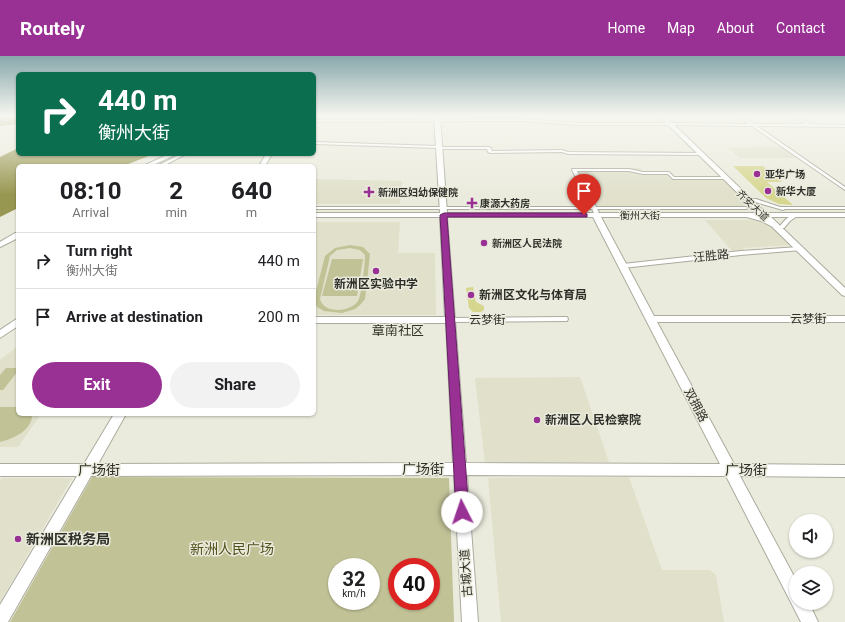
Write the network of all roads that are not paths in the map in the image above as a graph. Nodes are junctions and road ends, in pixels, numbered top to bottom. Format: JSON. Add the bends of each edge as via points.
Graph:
{"nodes":[{"id":1,"x":439,"y":142,"type":"edge"},
{"id":2,"x":690,"y":142,"type":"edge"},
{"id":3,"x":691,"y":142,"type":"edge"},
{"id":4,"x":777,"y":142,"type":"edge"},
{"id":5,"x":316,"y":143,"type":"edge"},
{"id":6,"x":439,"y":148,"type":"junction"},
{"id":7,"x":701,"y":154,"type":"junction"},
{"id":8,"x":169,"y":156,"type":"edge"},
{"id":9,"x":180,"y":156,"type":"edge"},
{"id":10,"x":151,"y":164,"type":"edge"},
{"id":11,"x":163,"y":164,"type":"dead end"},
{"id":12,"x":726,"y":178,"type":"junction"},
{"id":13,"x":845,"y":189,"type":"edge"},
{"id":14,"x":752,"y":200,"type":"junction"},
{"id":15,"x":316,"y":208,"type":"edge"},
{"id":16,"x":778,"y":208,"type":"junction"},
{"id":17,"x":845,"y":208,"type":"edge"},
{"id":18,"x":443,"y":212,"type":"junction"},
{"id":19,"x":595,"y":212,"type":"junction"},
{"id":20,"x":737,"y":212,"type":"junction"},
{"id":21,"x":746,"y":212,"type":"junction"},
{"id":22,"x":316,"y":214,"type":"edge"},
{"id":23,"x":766,"y":214,"type":"junction"},
{"id":24,"x":796,"y":214,"type":"junction"},
{"id":25,"x":845,"y":214,"type":"edge"},
{"id":26,"x":779,"y":227,"type":"junction"},
{"id":27,"x":16,"y":236,"type":"edge"},
{"id":28,"x":16,"y":240,"type":"edge"},
{"id":29,"x":0,"y":246,"type":"edge"},
{"id":30,"x":799,"y":249,"type":"junction"},
{"id":31,"x":622,"y":266,"type":"junction"},
{"id":32,"x":845,"y":286,"type":"edge"},
{"id":33,"x":845,"y":293,"type":"edge"},
{"id":34,"x":564,"y":319,"type":"dead end"},
{"id":35,"x":650,"y":319,"type":"junction"},
{"id":36,"x":845,"y":319,"type":"edge"},
{"id":37,"x":316,"y":320,"type":"edge"},
{"id":38,"x":450,"y":320,"type":"junction"},
{"id":39,"x":16,"y":323,"type":"edge"},
{"id":40,"x":0,"y":335,"type":"edge"},
{"id":41,"x":119,"y":416,"type":"edge"},
{"id":42,"x":460,"y":469,"type":"junction"},
{"id":43,"x":0,"y":470,"type":"edge"},
{"id":44,"x":88,"y":470,"type":"junction"},
{"id":45,"x":730,"y":470,"type":"junction"},
{"id":46,"x":845,"y":471,"type":"edge"},
{"id":47,"x":789,"y":583,"type":"edge"},
{"id":48,"x":804,"y":610,"type":"edge"},
{"id":49,"x":0,"y":620,"type":"edge"},
{"id":50,"x":470,"y":622,"type":"edge"},
{"id":51,"x":810,"y":622,"type":"edge"}],
"edges":[{"from":1,"to":6,"type":"street","name":"古城大道"},
{"from":2,"to":7,"type":"street","name":"齐安大道"},
{"from":3,"to":14,"type":"street","name":"齐安大道"},
{"from":4,"to":13,"type":"street"},
{"from":5,"to":6,"type":"street"},
{"from":6,"to":7,"type":"street","via":[[489,148],[490,152]]},
{"from":6,"to":18,"type":"street","name":"古城大道"},
{"from":7,"to":12,"type":"street","name":"齐安大道"},
{"from":8,"to":10,"type":"street"},
{"from":9,"to":11,"type":"street"},
{"from":12,"to":14,"type":"street","name":"齐安大道"},
{"from":12,"to":19,"type":"street","name":"双拥路","via":[[673,178],[669,173],[574,170]]},
{"from":14,"to":16,"type":"street"},
{"from":14,"to":21,"type":"street"},
{"from":14,"to":23,"type":"street","name":"齐安大道"},
{"from":15,"to":18,"type":"street"},
{"from":16,"to":17,"type":"street"},
{"from":16,"to":24,"type":"street"},
{"from":18,"to":19,"type":"street","name":"衡州大街"},
{"from":18,"to":22,"type":"street","name":"衡州大街"},
{"from":18,"to":38,"type":"street","name":"古城大道"},
{"from":19,"to":20,"type":"street","name":"衡州大街"},
{"from":19,"to":21,"type":"street","name":"衡州大街"},
{"from":19,"to":31,"type":"street","name":"双拥路"},
{"from":20,"to":21,"type":"street"},
{"from":20,"to":23,"type":"street","name":"衡州大街"},
{"from":21,"to":23,"type":"street","name":"衡州大街"},
{"from":21,"to":26,"type":"street"},
{"from":23,"to":24,"type":"street","name":"衡州大街"},
{"from":23,"to":26,"type":"street","name":"齐安大道"},
{"from":24,"to":25,"type":"street","name":"衡州大街"},
{"from":24,"to":26,"type":"street"},
{"from":26,"to":30,"type":"street","name":"齐安大道"},
{"from":26,"to":32,"type":"street","name":"齐安大道"},
{"from":27,"to":29,"type":"street"},
{"from":28,"to":29,"type":"street"},
{"from":30,"to":31,"type":"street","name":"汪胜路","via":[[742,252]]},
{"from":30,"to":33,"type":"street","name":"齐安大道"},
{"from":31,"to":35,"type":"street","name":"双拥路"},
{"from":34,"to":38,"type":"street","name":"云梦街"},
{"from":35,"to":36,"type":"street","name":"云梦街"},
{"from":35,"to":45,"type":"street","name":"双拥路"},
{"from":37,"to":38,"type":"street","name":"云梦街"},
{"from":38,"to":42,"type":"street","name":"古城大道"},
{"from":39,"to":40,"type":"street"},
{"from":41,"to":44,"type":"street"},
{"from":42,"to":44,"type":"street","name":"广场街"},
{"from":42,"to":45,"type":"street","name":"广场街"},
{"from":42,"to":50,"type":"street","name":"古城大道"},
{"from":43,"to":44,"type":"street","name":"广场街"},
{"from":44,"to":49,"type":"street"},
{"from":45,"to":46,"type":"street","name":"广场街"},
{"from":45,"to":47,"type":"street","name":"双拥路"},
{"from":48,"to":51,"type":"street"}]}
